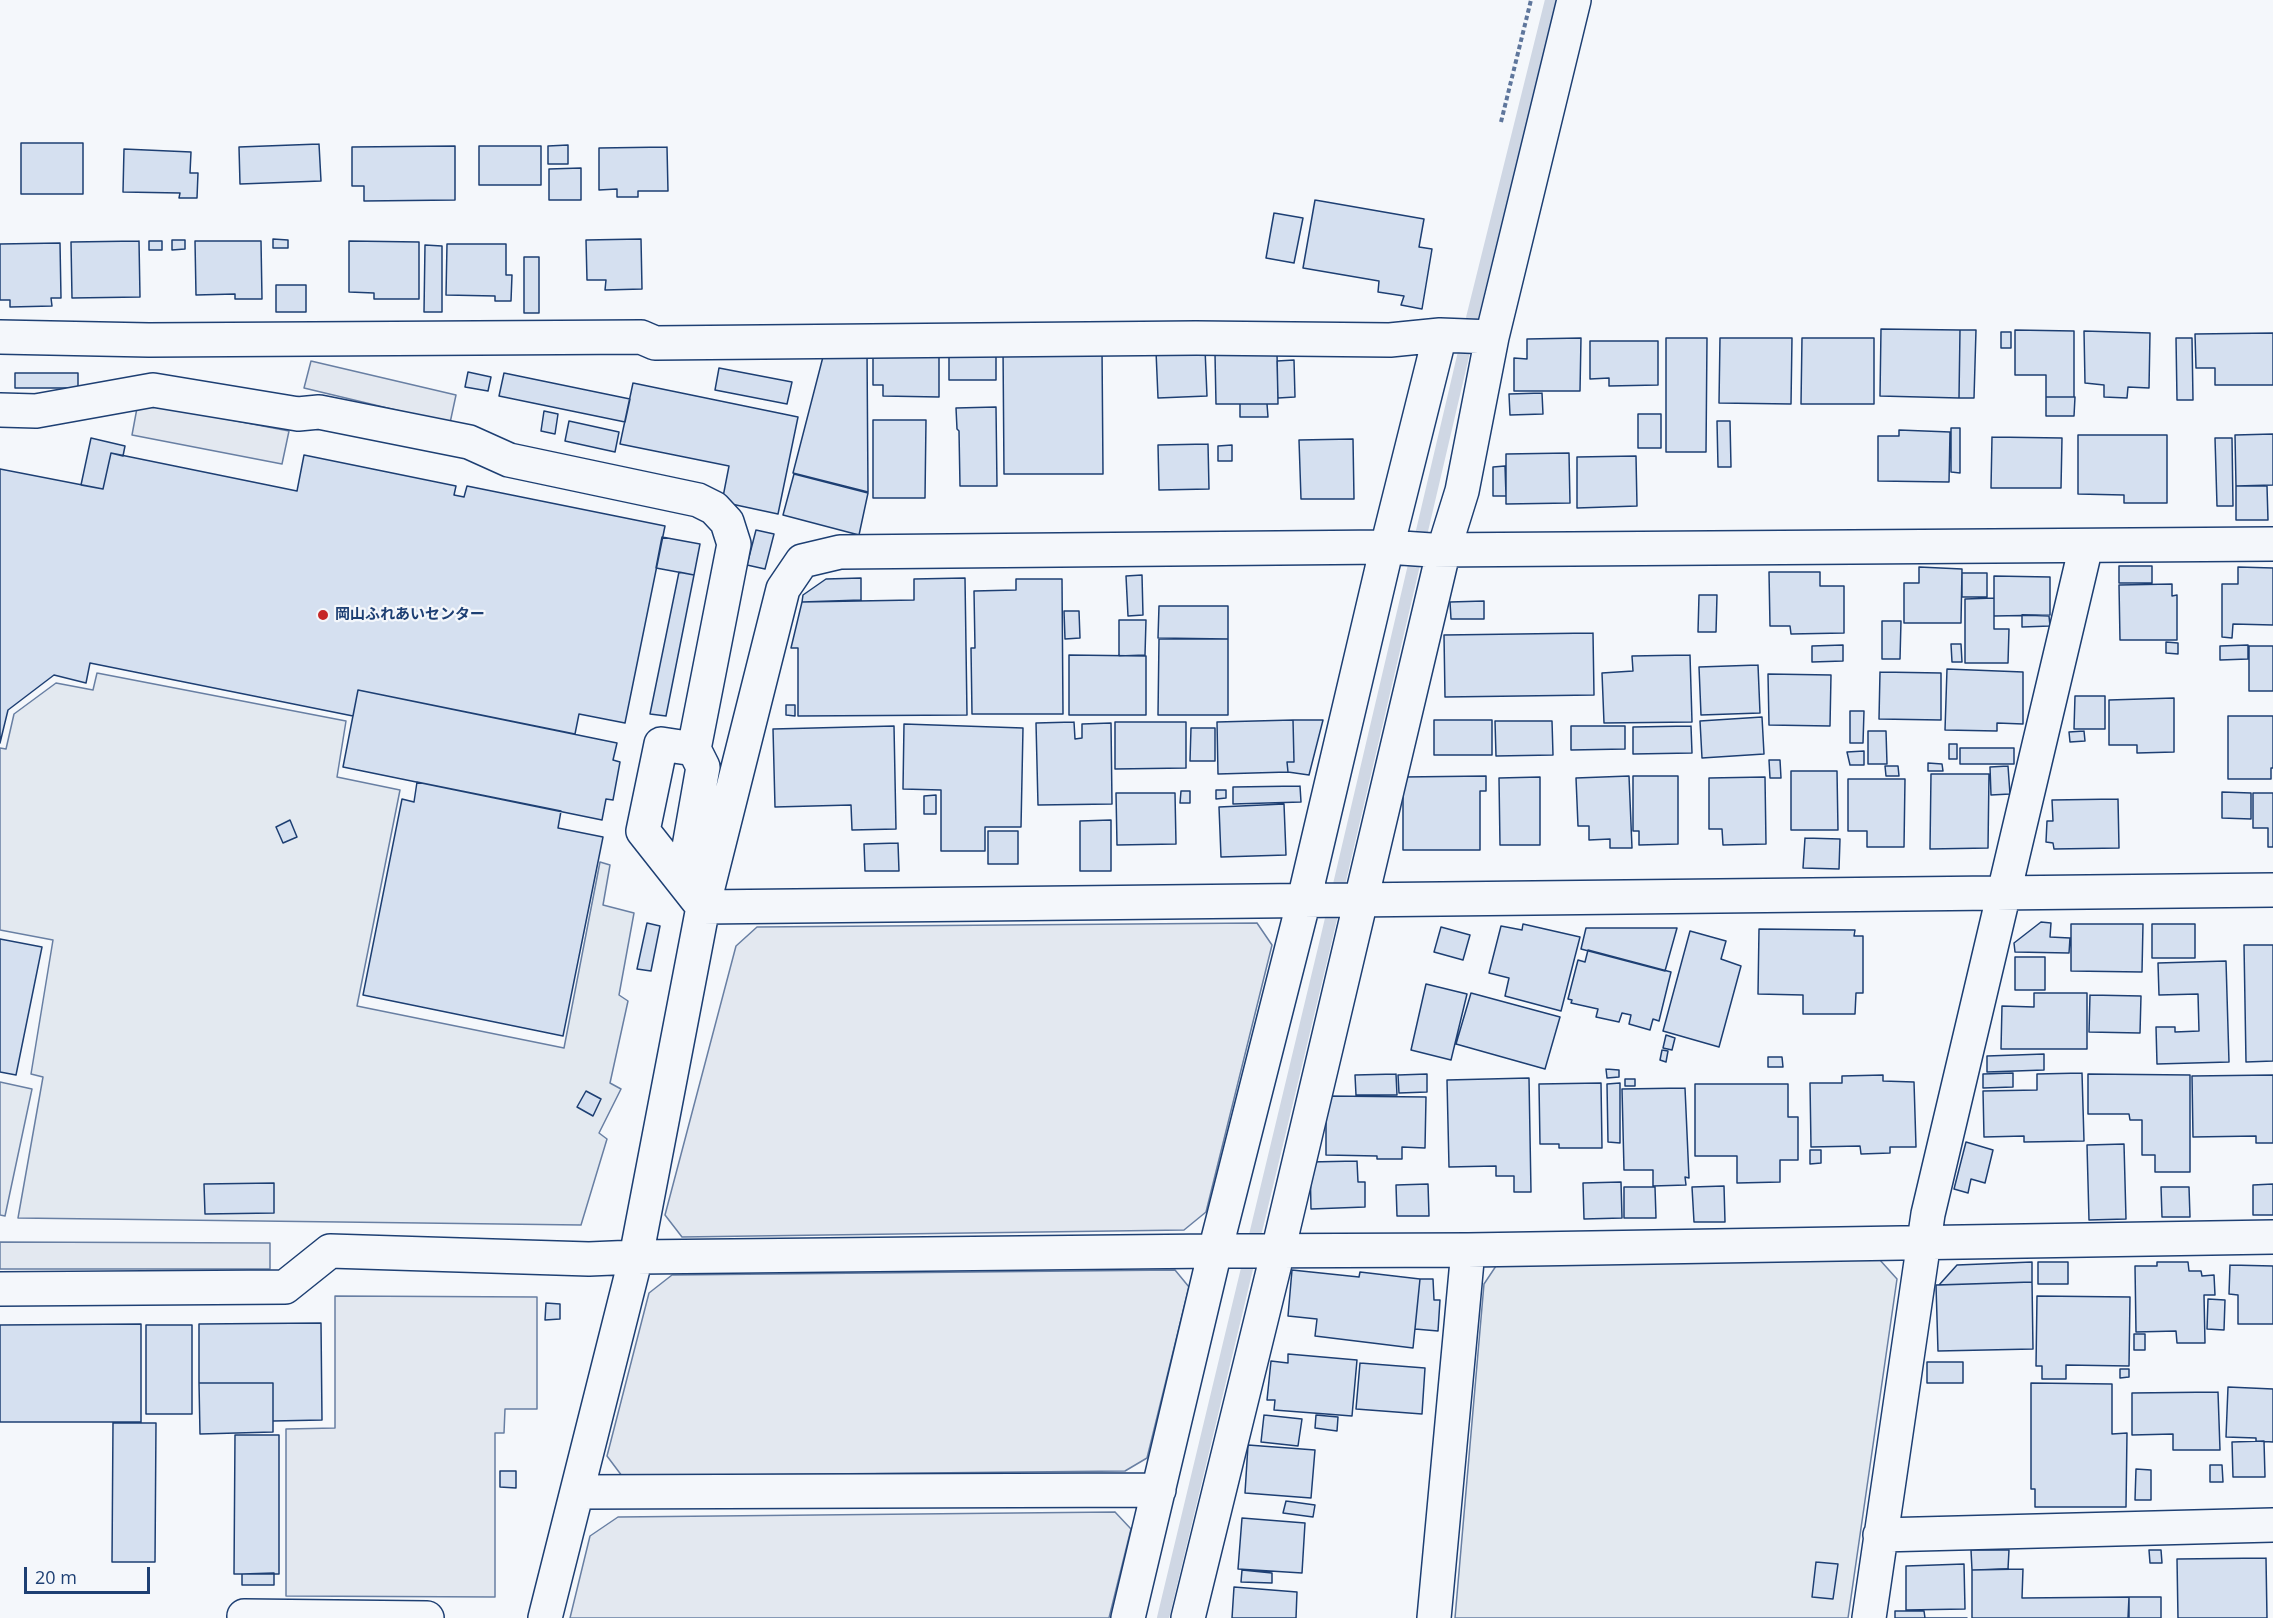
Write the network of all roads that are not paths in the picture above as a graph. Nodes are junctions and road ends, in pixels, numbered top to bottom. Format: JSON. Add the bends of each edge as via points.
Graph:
{"nodes":[{"id":1,"x":1574,"y":0,"type":"edge"},
{"id":2,"x":1467,"y":336,"type":"junction"},
{"id":3,"x":0,"y":337,"type":"edge"},
{"id":4,"x":0,"y":410,"type":"edge"},
{"id":5,"x":2273,"y":544,"type":"edge"},
{"id":6,"x":2086,"y":546,"type":"junction"},
{"id":7,"x":1417,"y":549,"type":"junction"},
{"id":8,"x":694,"y":749,"type":"junction"},
{"id":9,"x":683,"y":881,"type":"junction"},
{"id":10,"x":2273,"y":890,"type":"edge"},
{"id":11,"x":2003,"y":893,"type":"junction"},
{"id":12,"x":1335,"y":900,"type":"junction"},
{"id":13,"x":703,"y":907,"type":"junction"},
{"id":14,"x":2273,"y":1237,"type":"edge"},
{"id":15,"x":1924,"y":1242,"type":"junction"},
{"id":16,"x":1468,"y":1250,"type":"junction"},
{"id":17,"x":1226,"y":1251,"type":"junction"},
{"id":18,"x":1274,"y":1251,"type":"junction"},
{"id":19,"x":636,"y":1257,"type":"junction"},
{"id":20,"x":0,"y":1289,"type":"edge"},
{"id":21,"x":1159,"y":1490,"type":"junction"},
{"id":22,"x":577,"y":1492,"type":"junction"},
{"id":23,"x":2273,"y":1525,"type":"edge"},
{"id":24,"x":1880,"y":1535,"type":"junction"},
{"id":25,"x":244,"y":1616,"type":"dead end"},
{"id":26,"x":427,"y":1618,"type":"edge"},
{"id":27,"x":545,"y":1618,"type":"edge"},
{"id":28,"x":1128,"y":1618,"type":"edge"},
{"id":29,"x":1188,"y":1618,"type":"edge"},
{"id":30,"x":1434,"y":1618,"type":"edge"},
{"id":31,"x":1869,"y":1618,"type":"edge"}],
"edges":[{"from":1,"to":2,"type":"street"},
{"from":2,"to":3,"type":"street","via":[[1390,340],[1196,338],[655,344],[641,337]]},
{"from":2,"to":7,"type":"street"},
{"from":2,"to":7,"type":"street","via":[[1462,491]]},
{"from":4,"to":8,"type":"street","via":[[36,411],[153,390],[298,414],[331,414],[469,442],[509,460],[698,500],[714,508],[727,522],[734,544]]},
{"from":5,"to":6,"type":"street"},
{"from":6,"to":7,"type":"street"},
{"from":6,"to":11,"type":"street"},
{"from":7,"to":12,"type":"street"},
{"from":7,"to":12,"type":"street"},
{"from":7,"to":13,"type":"street","via":[[840,552],[802,561],[783,589]]},
{"from":8,"to":9,"type":"street","via":[[703,767]]},
{"from":8,"to":9,"type":"street","via":[[661,744],[643,831]]},
{"from":9,"to":13,"type":"street"},
{"from":10,"to":11,"type":"street"},
{"from":11,"to":12,"type":"street"},
{"from":11,"to":15,"type":"street"},
{"from":12,"to":13,"type":"street"},
{"from":12,"to":17,"type":"street"},
{"from":12,"to":18,"type":"street"},
{"from":13,"to":19,"type":"street"},
{"from":14,"to":15,"type":"street"},
{"from":15,"to":16,"type":"street"},
{"from":15,"to":24,"type":"street"},
{"from":16,"to":18,"type":"street"},
{"from":16,"to":30,"type":"street"},
{"from":17,"to":18,"type":"street"},
{"from":17,"to":19,"type":"street"},
{"from":17,"to":21,"type":"street"},
{"from":18,"to":29,"type":"street"},
{"from":19,"to":20,"type":"street","via":[[330,1251],[285,1287]]},
{"from":19,"to":22,"type":"street"},
{"from":21,"to":22,"type":"street"},
{"from":21,"to":28,"type":"street"},
{"from":22,"to":27,"type":"street"},
{"from":23,"to":24,"type":"street"},
{"from":24,"to":31,"type":"street"},
{"from":25,"to":26,"type":"street"}]}
